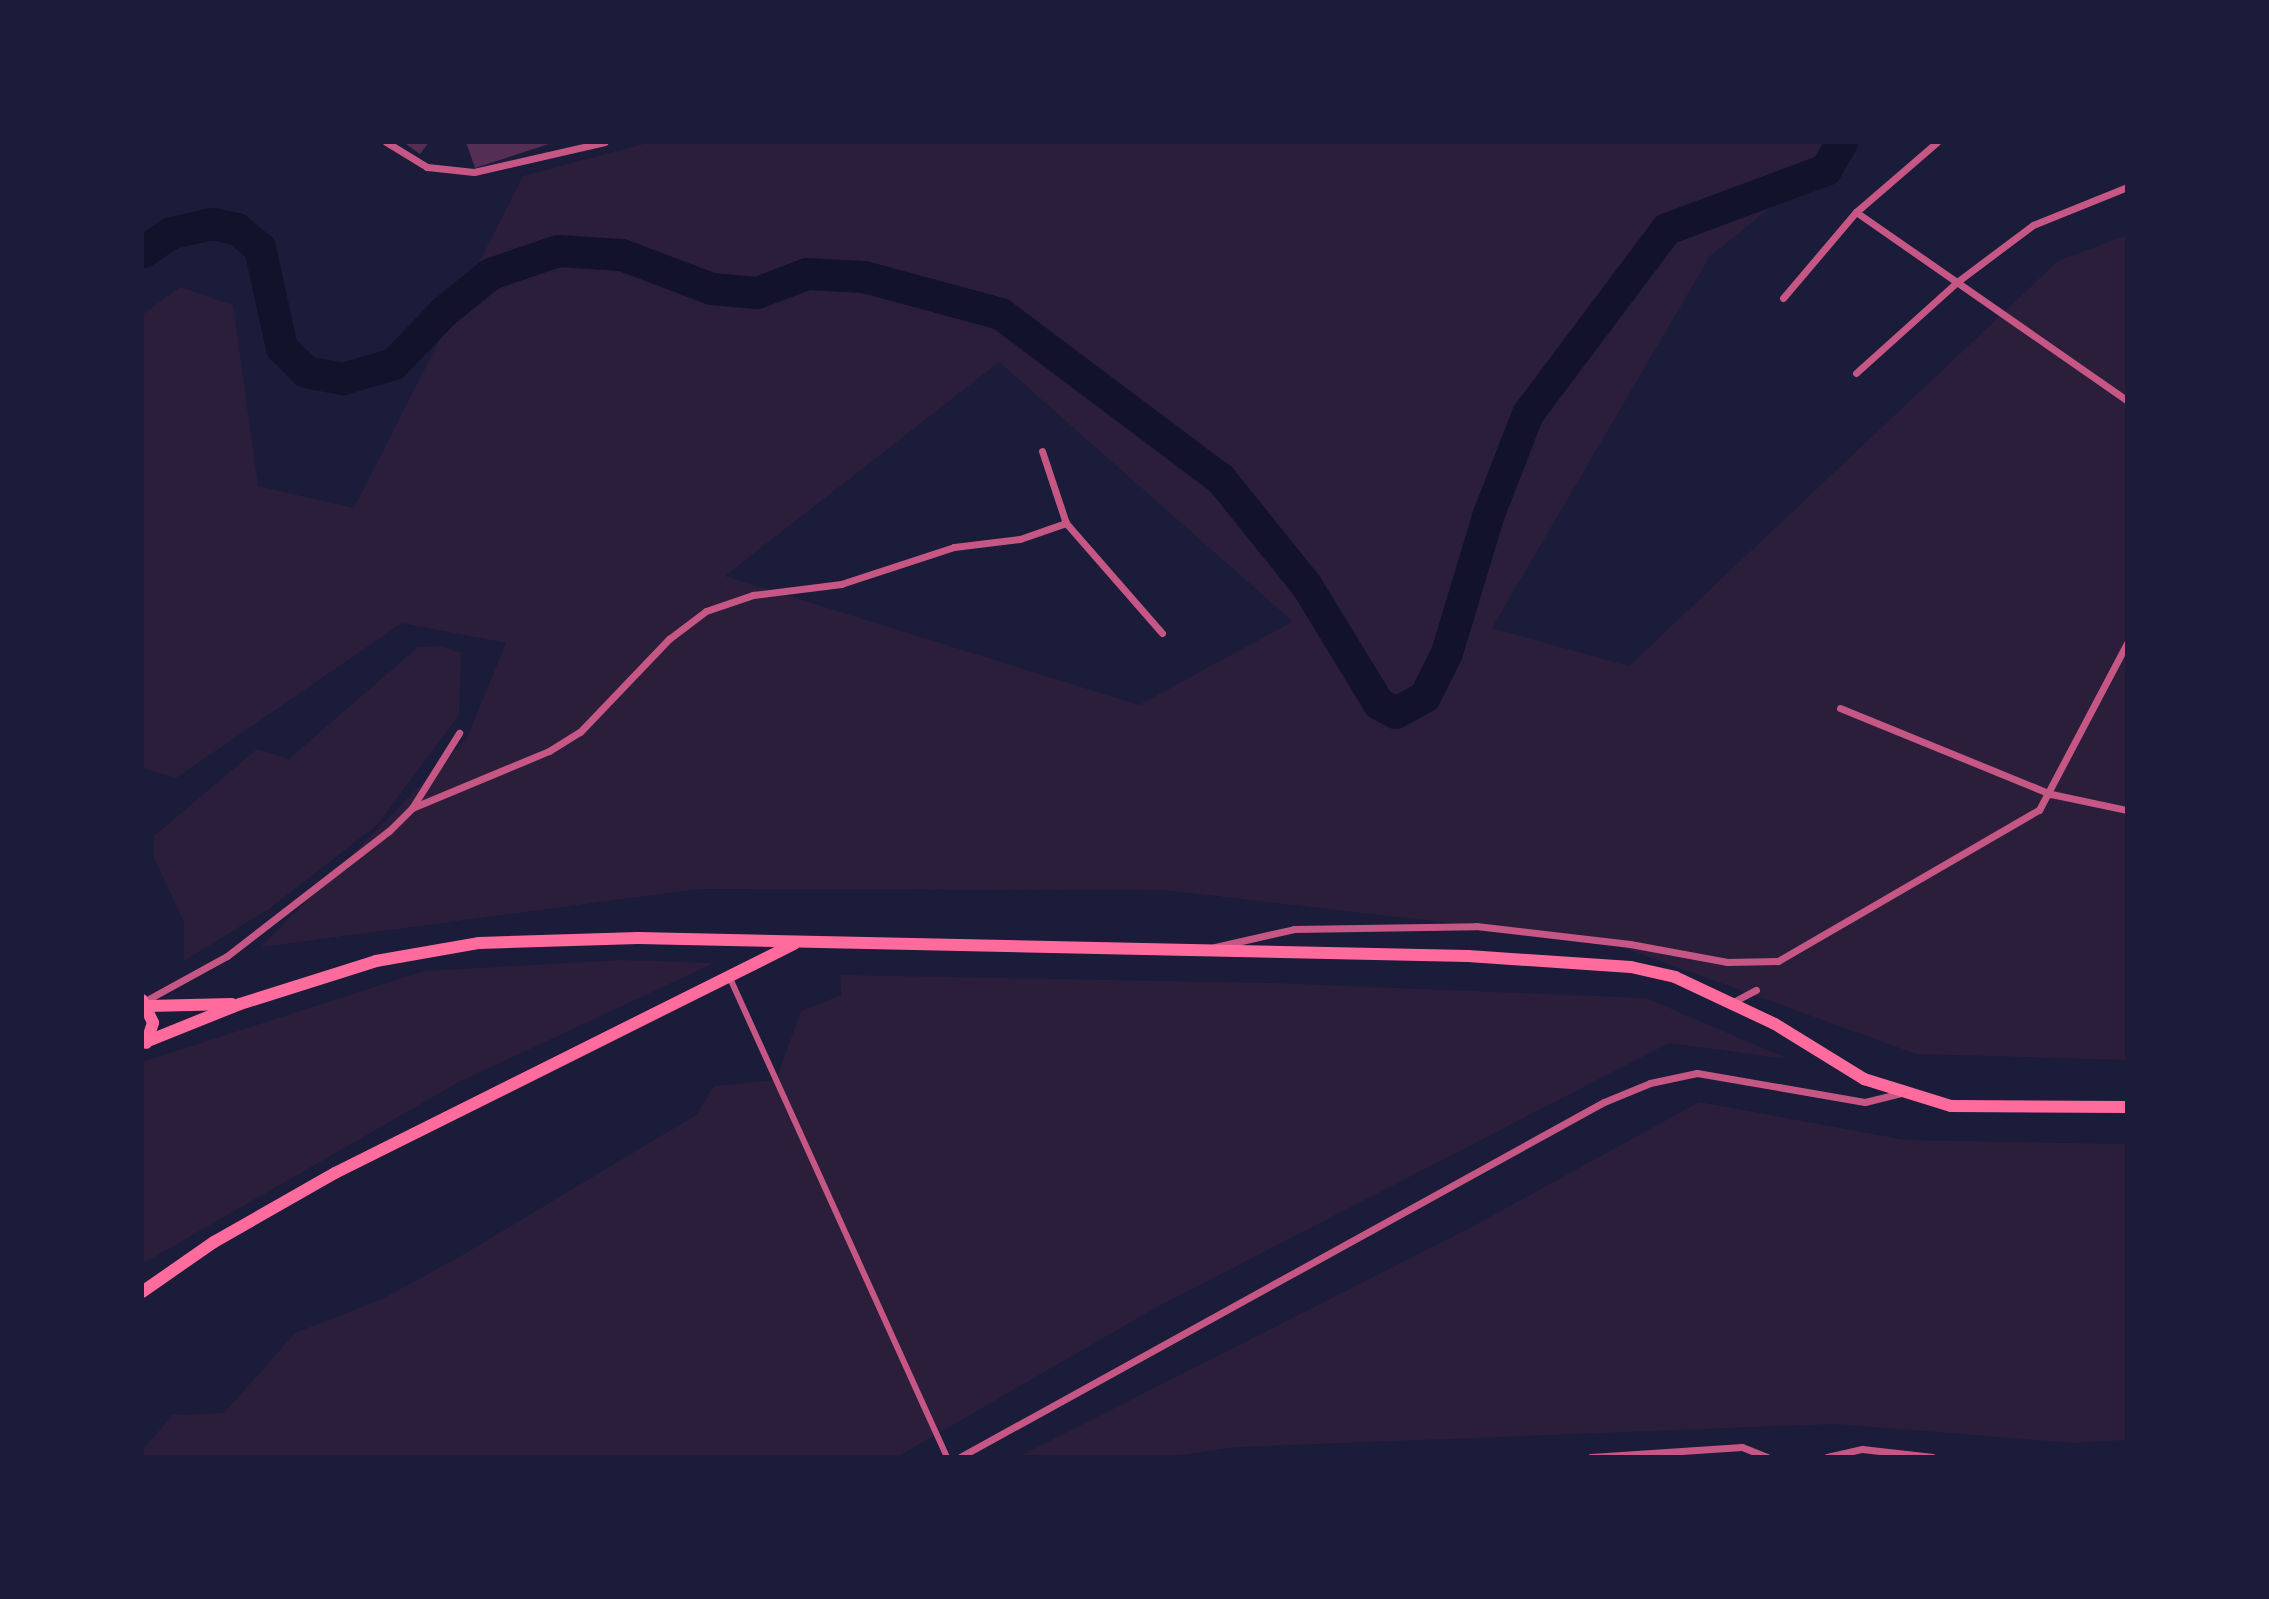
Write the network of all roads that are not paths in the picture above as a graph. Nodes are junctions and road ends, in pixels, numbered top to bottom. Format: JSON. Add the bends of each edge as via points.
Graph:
{"nodes":[{"id":1,"x":386,"y":142,"type":"edge"},
{"id":2,"x":605,"y":142,"type":"edge"},
{"id":3,"x":1937,"y":142,"type":"edge"},
{"id":4,"x":2127,"y":187,"type":"edge"},
{"id":5,"x":1856,"y":212,"type":"junction"},
{"id":6,"x":1957,"y":282,"type":"junction"},
{"id":7,"x":1783,"y":298,"type":"dead end"},
{"id":8,"x":1856,"y":373,"type":"dead end"},
{"id":9,"x":2127,"y":400,"type":"edge"},
{"id":10,"x":1042,"y":451,"type":"dead end"},
{"id":11,"x":1066,"y":523,"type":"junction"},
{"id":12,"x":1162,"y":633,"type":"dead end"},
{"id":13,"x":2127,"y":643,"type":"edge"},
{"id":14,"x":1840,"y":708,"type":"dead end"},
{"id":15,"x":459,"y":733,"type":"dead end"},
{"id":16,"x":2051,"y":794,"type":"junction"},
{"id":17,"x":412,"y":808,"type":"junction"},
{"id":18,"x":2127,"y":810,"type":"edge"},
{"id":19,"x":794,"y":944,"type":"junction"},
{"id":20,"x":1209,"y":948,"type":"junction"},
{"id":21,"x":729,"y":974,"type":"junction"},
{"id":22,"x":1756,"y":990,"type":"dead end"},
{"id":23,"x":145,"y":1002,"type":"edge"},
{"id":24,"x":1733,"y":1002,"type":"junction"},
{"id":25,"x":240,"y":1004,"type":"junction"},
{"id":26,"x":145,"y":1044,"type":"edge"},
{"id":27,"x":1901,"y":1093,"type":"junction"},
{"id":28,"x":2127,"y":1107,"type":"edge"},
{"id":29,"x":142,"y":1292,"type":"edge"},
{"id":30,"x":947,"y":1457,"type":"edge"},
{"id":31,"x":960,"y":1457,"type":"edge"},
{"id":32,"x":1591,"y":1457,"type":"edge"},
{"id":33,"x":1767,"y":1457,"type":"edge"},
{"id":34,"x":1827,"y":1457,"type":"edge"},
{"id":35,"x":1933,"y":1457,"type":"edge"}],
"edges":[{"from":1,"to":2,"type":"street","via":[[427,167],[462,172]]},
{"from":3,"to":5,"type":"street"},
{"from":4,"to":6,"type":"street","via":[[2033,225]]},
{"from":5,"to":6,"type":"street"},
{"from":5,"to":7,"type":"street"},
{"from":6,"to":8,"type":"street"},
{"from":6,"to":9,"type":"street"},
{"from":10,"to":11,"type":"street"},
{"from":11,"to":12,"type":"street"},
{"from":11,"to":17,"type":"street","via":[[1020,539],[954,547],[841,584],[753,595],[706,611],[669,639],[601,716],[580,732],[549,751]]},
{"from":13,"to":16,"type":"street"},
{"from":14,"to":16,"type":"street"},
{"from":15,"to":17,"type":"street"},
{"from":16,"to":18,"type":"street"},
{"from":16,"to":20,"type":"street","via":[[2039,810],[1778,961],[1727,962],[1630,944],[1476,926],[1294,929]]},
{"from":17,"to":23,"type":"street","via":[[227,956]]},
{"from":19,"to":20,"type":"main road"},
{"from":19,"to":21,"type":"main road"},
{"from":19,"to":25,"type":"main road","via":[[638,938],[479,943],[376,961]]},
{"from":20,"to":24,"type":"main road","via":[[1617,966],[1675,977]]},
{"from":21,"to":29,"type":"main road","via":[[297,1193]]},
{"from":21,"to":30,"type":"street"},
{"from":22,"to":24,"type":"street"},
{"from":23,"to":25,"type":"main road"},
{"from":23,"to":26,"type":"main road","via":[[153,1023]]},
{"from":24,"to":27,"type":"main road","via":[[1864,1079]]},
{"from":25,"to":26,"type":"main road"},
{"from":27,"to":28,"type":"main road","via":[[1951,1106]]},
{"from":27,"to":31,"type":"street","via":[[1865,1102],[1697,1073],[1650,1083],[1604,1102]]},
{"from":32,"to":33,"type":"street","via":[[1742,1447]]},
{"from":34,"to":35,"type":"street","via":[[1862,1449]]}]}
